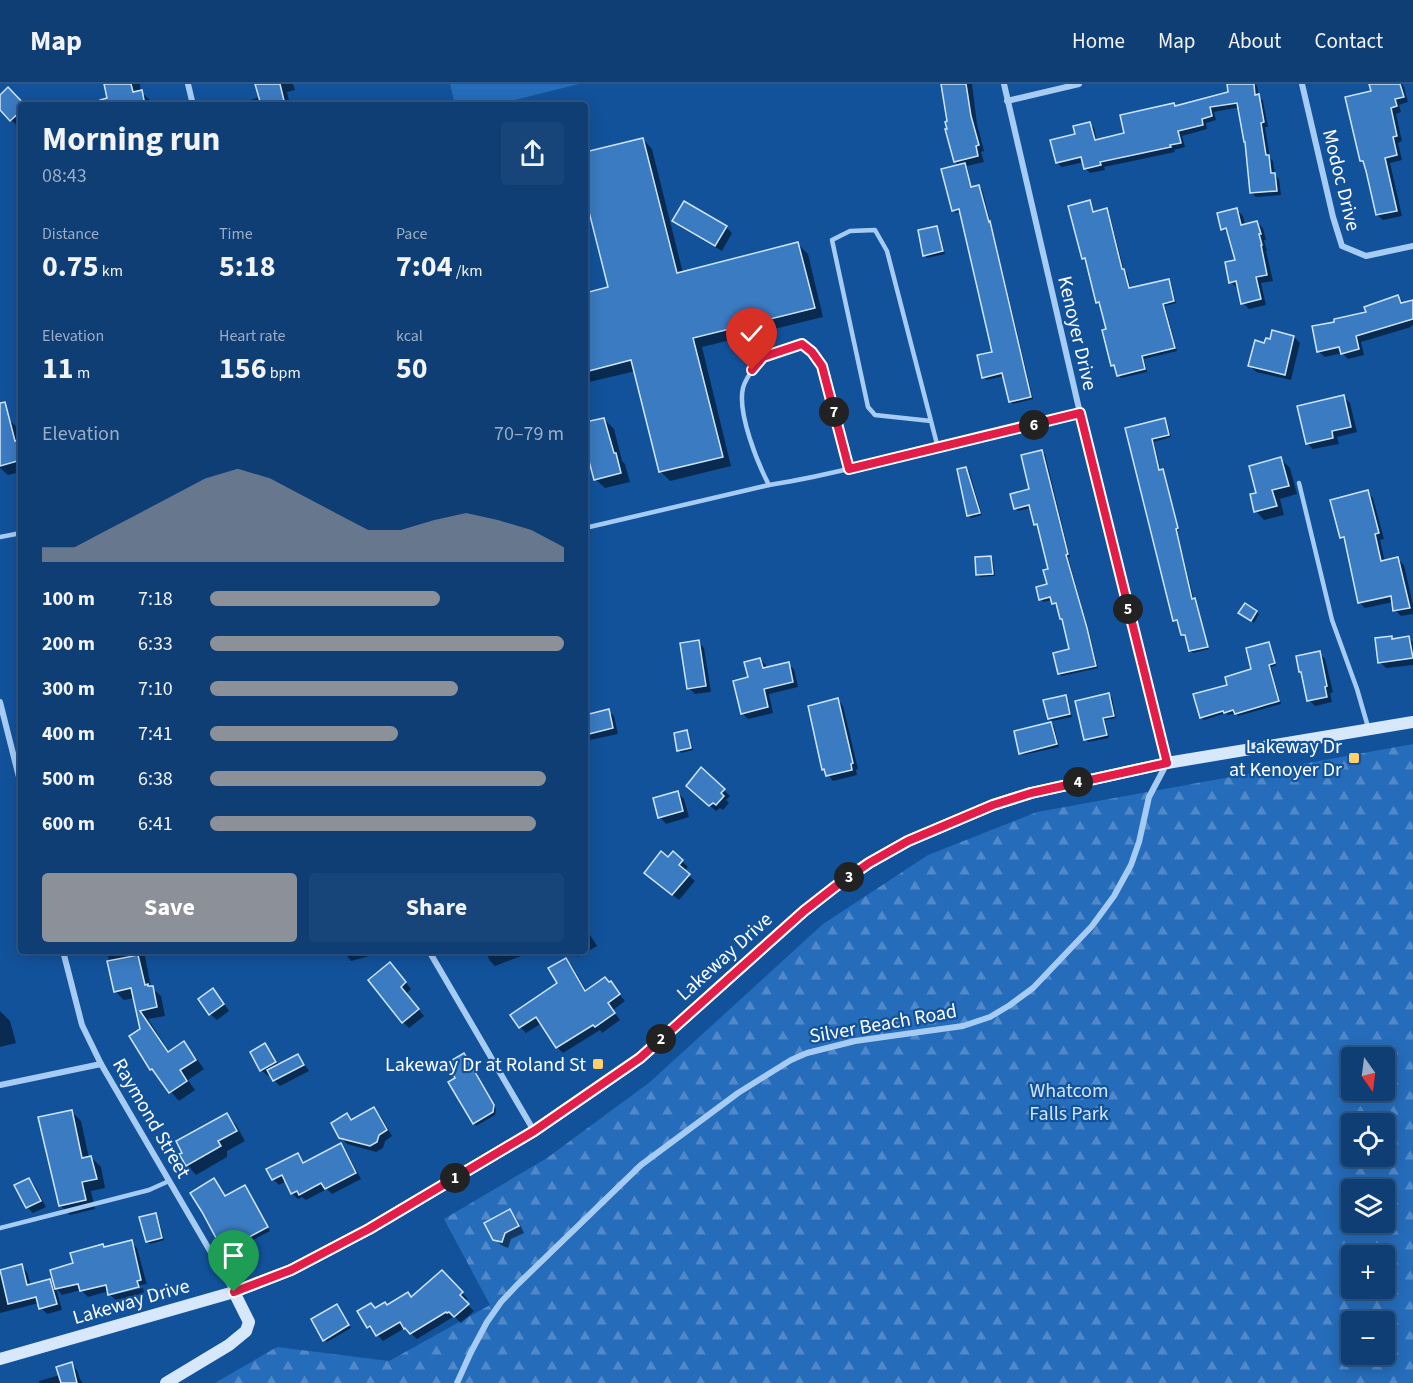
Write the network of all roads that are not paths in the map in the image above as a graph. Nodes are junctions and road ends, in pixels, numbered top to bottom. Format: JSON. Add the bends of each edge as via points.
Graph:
{"nodes":[{"id":1,"x":188,"y":84,"type":"edge"},
{"id":2,"x":1004,"y":84,"type":"edge"},
{"id":3,"x":1079,"y":84,"type":"edge"},
{"id":4,"x":1302,"y":84,"type":"edge"},
{"id":5,"x":1007,"y":101,"type":"junction"},
{"id":6,"x":192,"y":102,"type":"edge"},
{"id":7,"x":1413,"y":246,"type":"edge"},
{"id":8,"x":1080,"y":413,"type":"junction"},
{"id":9,"x":931,"y":421,"type":"junction"},
{"id":10,"x":972,"y":440,"type":"joint"},
{"id":11,"x":938,"y":448,"type":"junction"},
{"id":12,"x":849,"y":469,"type":"junction"},
{"id":13,"x":1299,"y":483,"type":"dead end"},
{"id":14,"x":769,"y":485,"type":"junction"},
{"id":15,"x":588,"y":527,"type":"edge"},
{"id":16,"x":18,"y":534,"type":"edge"},
{"id":17,"x":0,"y":537,"type":"edge"},
{"id":18,"x":0,"y":702,"type":"edge"},
{"id":19,"x":1413,"y":722,"type":"edge"},
{"id":20,"x":1369,"y":729,"type":"junction"},
{"id":21,"x":1167,"y":763,"type":"junction"},
{"id":22,"x":18,"y":773,"type":"edge"},
{"id":23,"x":64,"y":954,"type":"edge"},
{"id":24,"x":431,"y":954,"type":"edge"},
{"id":25,"x":101,"y":1064,"type":"junction"},
{"id":26,"x":0,"y":1085,"type":"edge"},
{"id":27,"x":534,"y":1131,"type":"junction"},
{"id":28,"x":169,"y":1181,"type":"junction"},
{"id":29,"x":0,"y":1228,"type":"edge"},
{"id":30,"x":234,"y":1292,"type":"junction"},
{"id":31,"x":0,"y":1359,"type":"edge"},
{"id":32,"x":166,"y":1383,"type":"edge"},
{"id":33,"x":457,"y":1383,"type":"edge"}],
"edges":[{"from":1,"to":6,"type":"street"},
{"from":2,"to":5,"type":"street","name":"Kenoyer Drive"},
{"from":3,"to":5,"type":"street"},
{"from":4,"to":7,"type":"street","name":"Modoc Drive","via":[[1342,246],[1366,256]]},
{"from":5,"to":8,"type":"street","name":"Kenoyer Drive"},
{"from":8,"to":10,"type":"street"},
{"from":8,"to":21,"type":"street","name":"Kenoyer Drive"},
{"from":9,"to":9,"type":"lane","via":[[887,251],[875,230],[850,231],[832,240],[868,407],[875,415]]},
{"from":9,"to":11,"type":"lane"},
{"from":10,"to":11,"type":"lane"},
{"from":11,"to":12,"type":"lane"},
{"from":12,"to":14,"type":"lane"},
{"from":12,"to":14,"type":"lane","via":[[822,366],[802,344],[763,357],[743,388],[742,405],[751,443]]},
{"from":13,"to":20,"type":"lane","via":[[1332,620]]},
{"from":14,"to":15,"type":"lane"},
{"from":16,"to":17,"type":"lane"},
{"from":18,"to":22,"type":"street"},
{"from":19,"to":20,"type":"main road","name":"Lakeway Drive"},
{"from":20,"to":21,"type":"main road","name":"Lakeway Drive"},
{"from":21,"to":27,"type":"main road","name":"Lakeway Drive","via":[[1003,802],[908,841],[878,858],[804,911],[640,1058]]},
{"from":21,"to":33,"type":"street","name":"Silver Beach Road","via":[[1149,797],[1139,842],[1118,889],[1092,926],[1033,987],[990,1017],[963,1026],[855,1041],[807,1053],[738,1094],[642,1165],[501,1302]]},
{"from":23,"to":25,"type":"street","name":"Raymond Street","via":[[82,1025]]},
{"from":24,"to":27,"type":"street"},
{"from":25,"to":26,"type":"street"},
{"from":25,"to":28,"type":"street","name":"Raymond Street"},
{"from":27,"to":30,"type":"main road","name":"Lakeway Drive","via":[[369,1229],[291,1270]]},
{"from":28,"to":29,"type":"lane","via":[[149,1190]]},
{"from":28,"to":30,"type":"street","name":"Raymond Street"},
{"from":30,"to":31,"type":"main road","name":"Lakeway Drive"},
{"from":30,"to":32,"type":"main road","via":[[249,1322],[246,1331],[230,1346]]}]}
